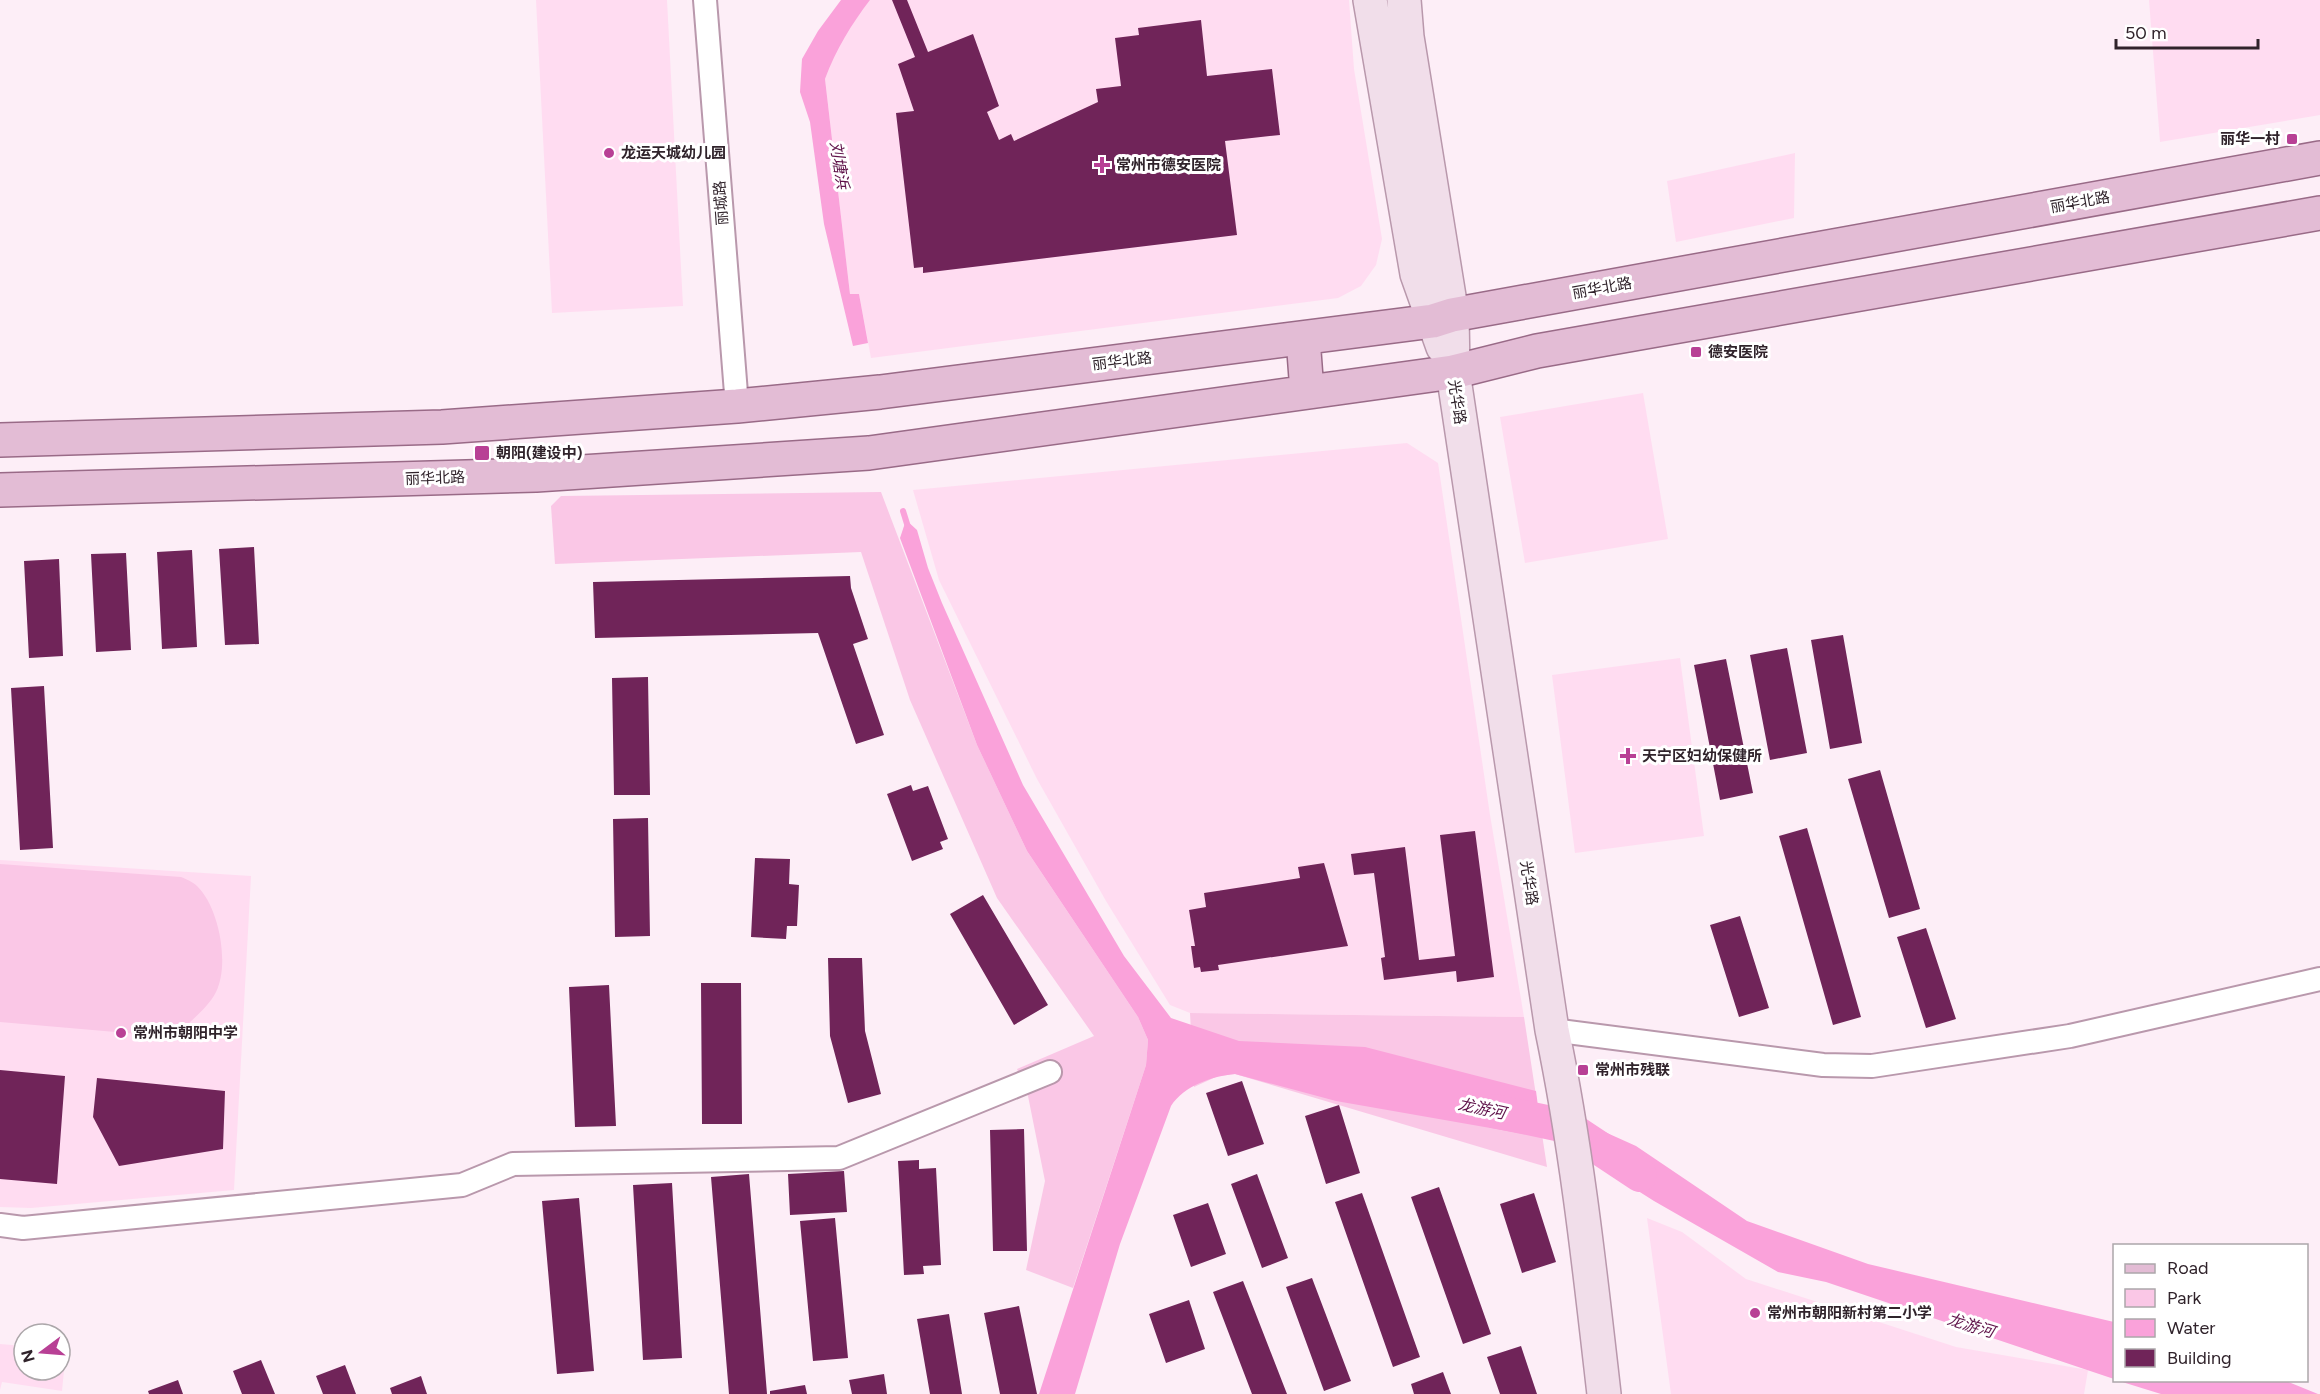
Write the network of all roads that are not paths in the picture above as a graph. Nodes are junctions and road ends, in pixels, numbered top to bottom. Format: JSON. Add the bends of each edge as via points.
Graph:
{"nodes":[{"id":1,"x":705,"y":0,"type":"edge"},
{"id":2,"x":1370,"y":0,"type":"edge"},
{"id":3,"x":1404,"y":0,"type":"edge"},
{"id":4,"x":2320,"y":158,"type":"edge"},
{"id":5,"x":2320,"y":213,"type":"edge"},
{"id":6,"x":1443,"y":318,"type":"junction"},
{"id":7,"x":1303,"y":338,"type":"junction"},
{"id":8,"x":1453,"y":372,"type":"junction"},
{"id":9,"x":1307,"y":392,"type":"junction"},
{"id":10,"x":736,"y":406,"type":"junction"},
{"id":11,"x":0,"y":440,"type":"edge"},
{"id":12,"x":0,"y":490,"type":"edge"},
{"id":13,"x":2320,"y":979,"type":"edge"},
{"id":14,"x":1552,"y":1030,"type":"junction"},
{"id":15,"x":1050,"y":1072,"type":"dead end"},
{"id":16,"x":0,"y":1225,"type":"edge"},
{"id":17,"x":1604,"y":1394,"type":"edge"}],
"edges":[{"from":1,"to":10,"type":"street","name":"丽城路"},
{"from":2,"to":6,"type":"main road","name":"光华路","via":[[1416,274]]},
{"from":3,"to":6,"type":"main road","name":"光华路"},
{"from":4,"to":6,"type":"main road","name":"丽华北路"},
{"from":5,"to":8,"type":"main road","name":"丽华北路","via":[[1537,351]]},
{"from":6,"to":7,"type":"main road","name":"丽华北路"},
{"from":6,"to":8,"type":"main road","name":"光华路"},
{"from":7,"to":9,"type":"main road"},
{"from":7,"to":10,"type":"main road","name":"丽华北路"},
{"from":8,"to":9,"type":"main road","name":"丽华北路"},
{"from":8,"to":14,"type":"main road","name":"光华路"},
{"from":9,"to":12,"type":"main road","name":"丽华北路","via":[[883,451],[536,476]]},
{"from":10,"to":11,"type":"main road","name":"丽华北路","via":[[442,427]]},
{"from":13,"to":14,"type":"street","via":[[2070,1036],[1872,1066],[1823,1065]]},
{"from":14,"to":17,"type":"main road","name":"光华路","via":[[1578,1178]]},
{"from":15,"to":16,"type":"street","via":[[839,1158],[513,1164],[462,1185],[23,1228]]}]}
